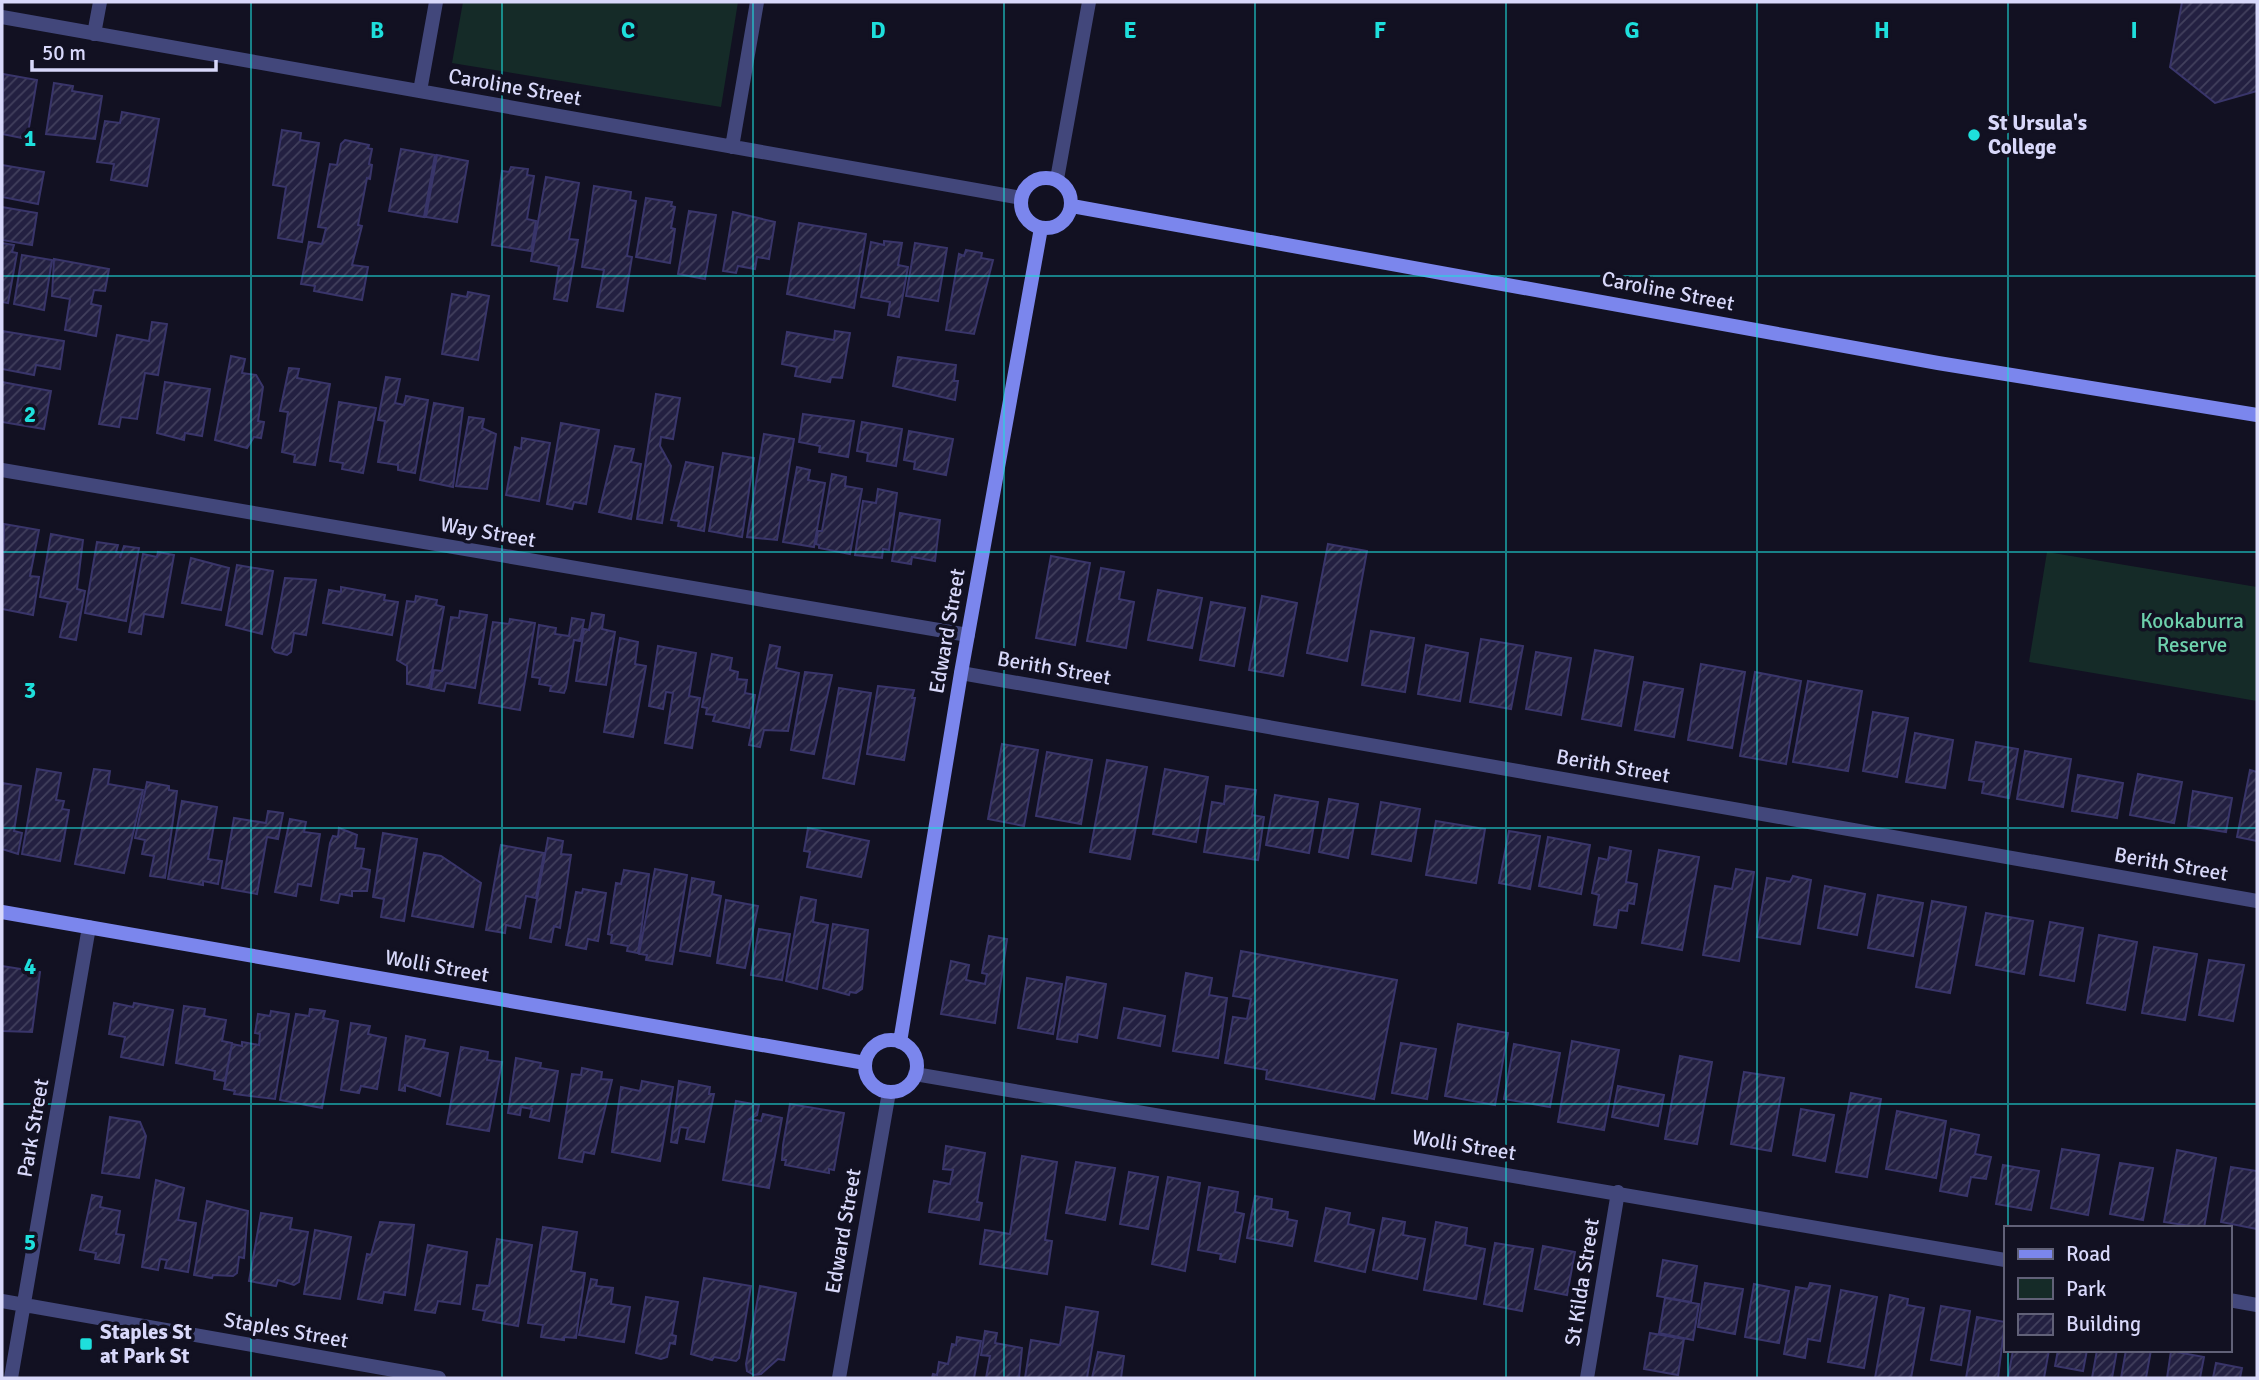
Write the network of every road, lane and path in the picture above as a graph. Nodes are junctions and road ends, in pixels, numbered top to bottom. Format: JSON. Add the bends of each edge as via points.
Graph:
{"nodes":[{"id":1,"x":100,"y":2,"type":"edge"},
{"id":2,"x":436,"y":2,"type":"edge"},
{"id":3,"x":757,"y":2,"type":"edge"},
{"id":4,"x":1089,"y":2,"type":"edge"},
{"id":5,"x":2,"y":17,"type":"edge"},
{"id":6,"x":94,"y":34,"type":"junction"},
{"id":7,"x":420,"y":92,"type":"junction"},
{"id":8,"x":732,"y":147,"type":"junction"},
{"id":9,"x":1057,"y":179,"type":"junction"},
{"id":10,"x":1021,"y":198,"type":"junction"},
{"id":11,"x":1072,"y":206,"type":"junction"},
{"id":12,"x":1041,"y":228,"type":"junction"},
{"id":13,"x":2257,"y":415,"type":"edge"},
{"id":14,"x":2,"y":470,"type":"edge"},
{"id":15,"x":968,"y":635,"type":"junction"},
{"id":16,"x":961,"y":673,"type":"junction"},
{"id":17,"x":2257,"y":901,"type":"edge"},
{"id":18,"x":2,"y":912,"type":"edge"},
{"id":19,"x":89,"y":927,"type":"junction"},
{"id":20,"x":900,"y":1042,"type":"junction"},
{"id":21,"x":865,"y":1063,"type":"junction"},
{"id":22,"x":915,"y":1074,"type":"junction"},
{"id":23,"x":889,"y":1092,"type":"junction"},
{"id":24,"x":1618,"y":1192,"type":"junction"},
{"id":25,"x":2004,"y":1260,"type":"edge"},
{"id":26,"x":2231,"y":1300,"type":"edge"},
{"id":27,"x":2,"y":1301,"type":"edge"},
{"id":28,"x":24,"y":1305,"type":"junction"},
{"id":29,"x":2257,"y":1305,"type":"edge"},
{"id":30,"x":11,"y":1378,"type":"edge"},
{"id":31,"x":439,"y":1378,"type":"edge"},
{"id":32,"x":839,"y":1378,"type":"edge"},
{"id":33,"x":1587,"y":1378,"type":"edge"}],
"edges":[{"from":1,"to":6,"type":"street"},
{"from":2,"to":7,"type":"street"},
{"from":3,"to":8,"type":"street"},
{"from":4,"to":9,"type":"street"},
{"from":5,"to":6,"type":"street","name":"Caroline Street"},
{"from":6,"to":7,"type":"street","name":"Caroline Street"},
{"from":7,"to":8,"type":"street","name":"Caroline Street"},
{"from":8,"to":10,"type":"street","name":"Caroline Street"},
{"from":9,"to":10,"type":"street","via":[[1034,180]]},
{"from":9,"to":11,"type":"street","via":[[1068,190]]},
{"from":10,"to":12,"type":"street","via":[[1025,217]]},
{"from":11,"to":12,"type":"street","via":[[1057,226]]},
{"from":11,"to":13,"type":"street","name":"Caroline Street","via":[[1938,363]]},
{"from":12,"to":15,"type":"street","name":"Edward Street"},
{"from":14,"to":15,"type":"street","name":"Way Street"},
{"from":15,"to":16,"type":"street","name":"Edward Street"},
{"from":16,"to":17,"type":"street","name":"Berith Street"},
{"from":16,"to":20,"type":"street","name":"Edward Street"},
{"from":18,"to":19,"type":"street","name":"Wolli Street"},
{"from":19,"to":21,"type":"street","name":"Wolli Street"},
{"from":19,"to":28,"type":"street","name":"Park Street"},
{"from":20,"to":21,"type":"street","via":[[877,1044]]},
{"from":20,"to":22,"type":"street","via":[[916,1059]]},
{"from":21,"to":23,"type":"street","via":[[868,1079]]},
{"from":22,"to":23,"type":"street","via":[[905,1087]]},
{"from":22,"to":24,"type":"street","name":"Wolli Street"},
{"from":23,"to":32,"type":"street","name":"Edward Street"},
{"from":24,"to":25,"type":"street","name":"Wolli Street"},
{"from":24,"to":33,"type":"street","name":"St Kilda Street"},
{"from":26,"to":29,"type":"street"},
{"from":27,"to":28,"type":"street","name":"Staples Street"},
{"from":28,"to":30,"type":"street","name":"Park Street"},
{"from":28,"to":31,"type":"street","name":"Staples Street"}]}
